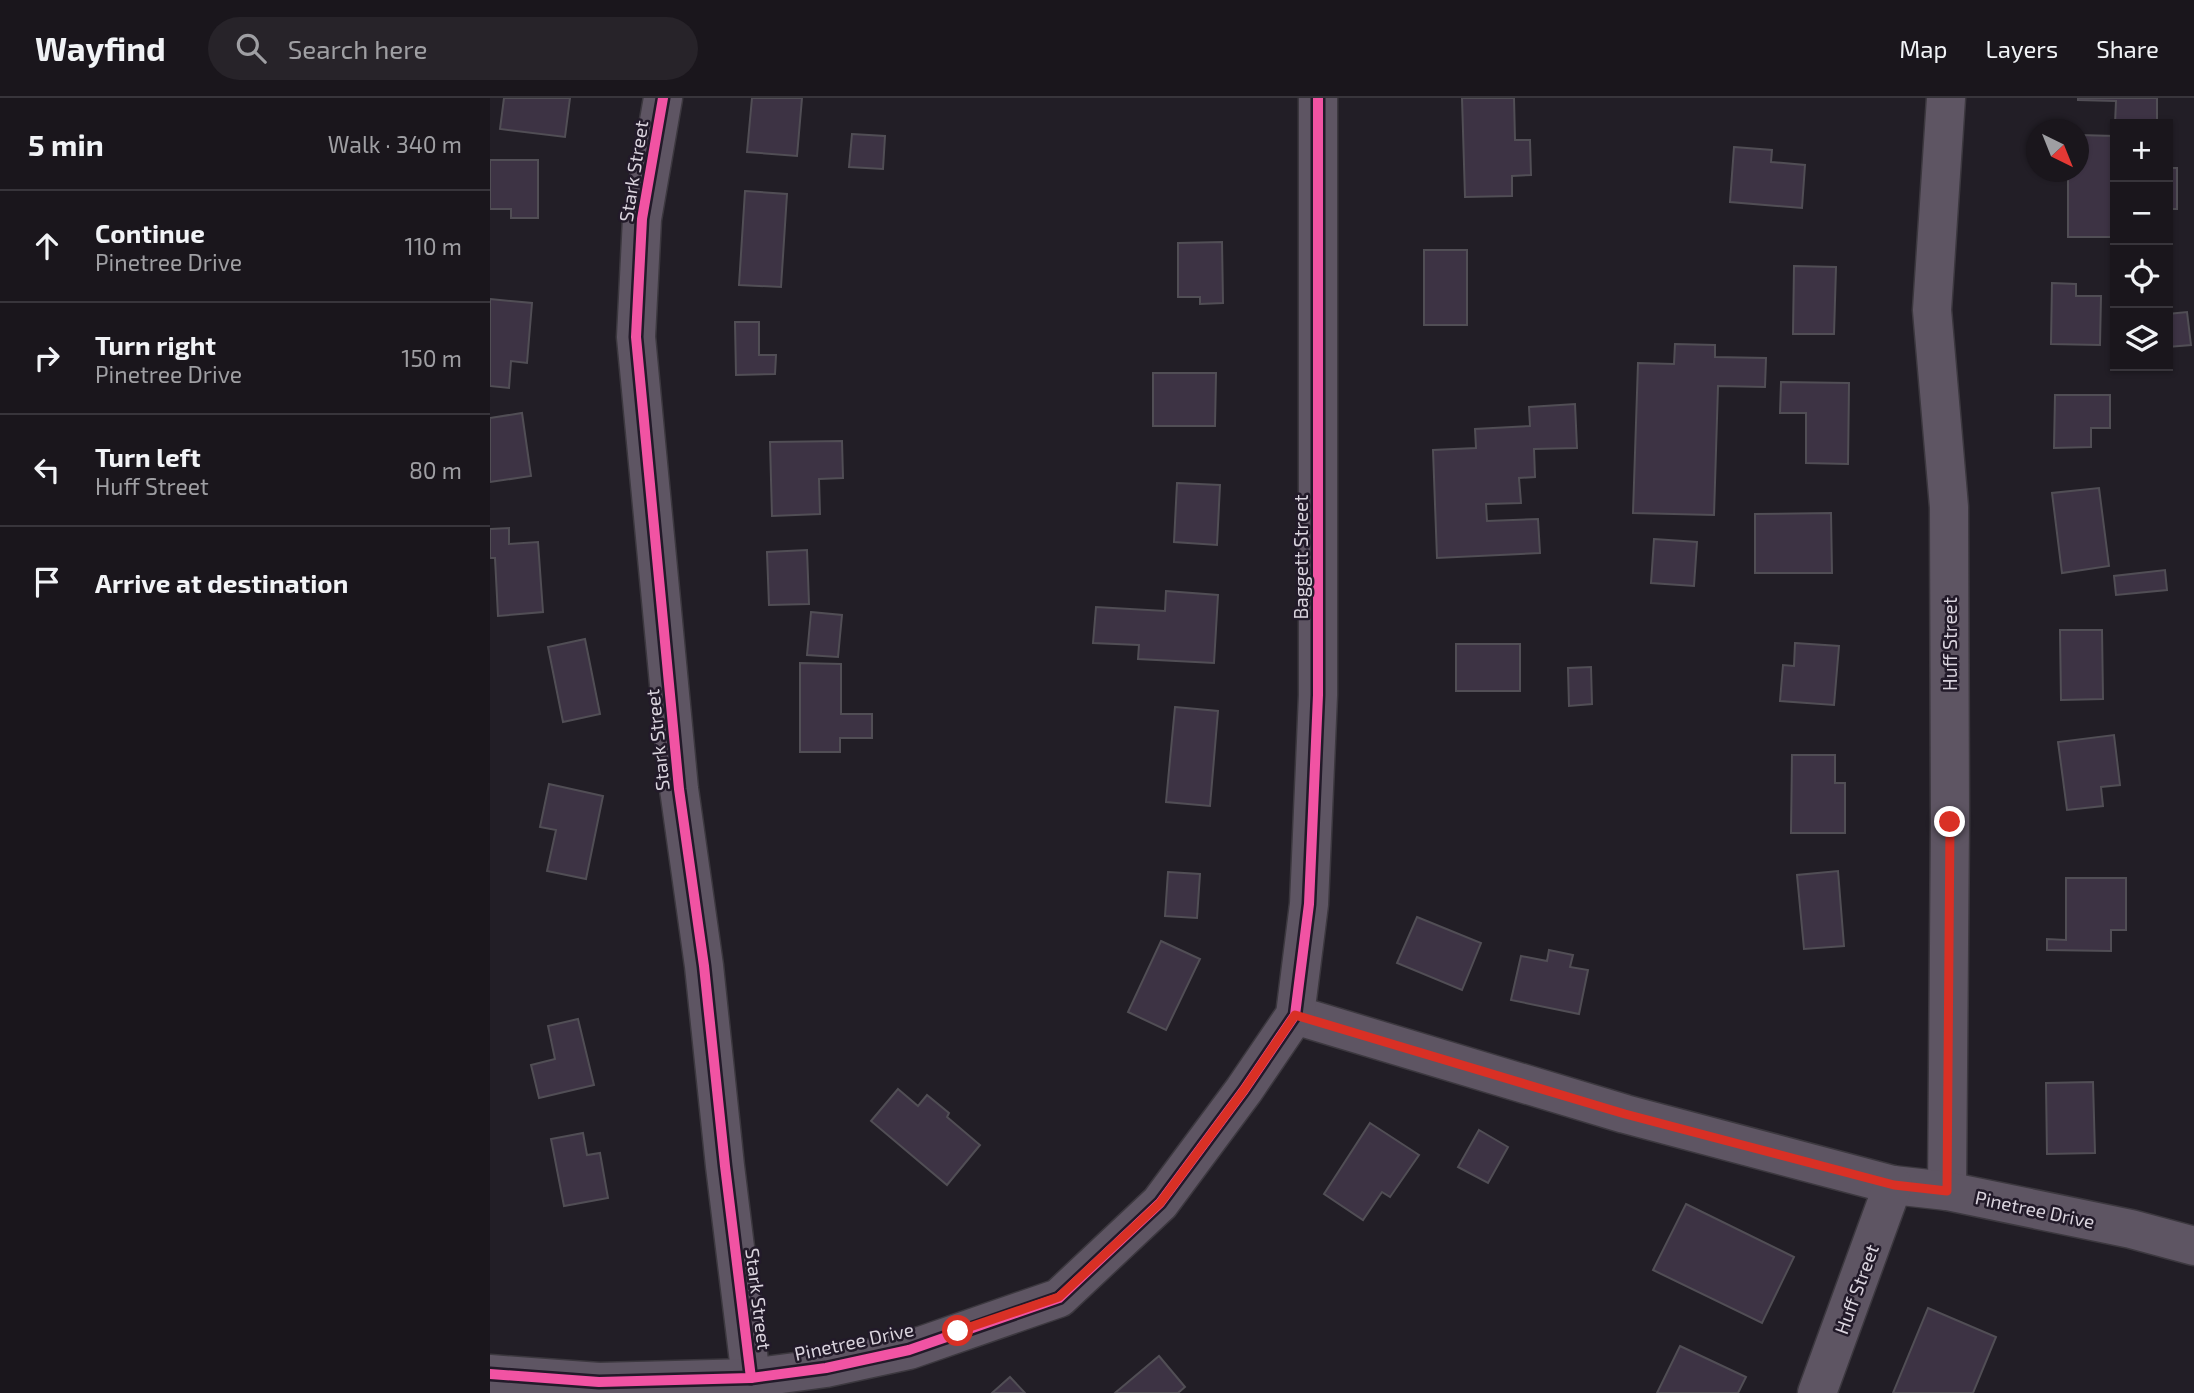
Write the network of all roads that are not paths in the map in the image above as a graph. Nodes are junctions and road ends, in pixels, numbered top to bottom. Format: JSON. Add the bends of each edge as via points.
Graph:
{"nodes":[{"id":1,"x":663,"y":98,"type":"edge"},
{"id":2,"x":1318,"y":98,"type":"edge"},
{"id":3,"x":1940,"y":100,"type":"edge"},
{"id":4,"x":1295,"y":1015,"type":"junction"},
{"id":5,"x":1894,"y":1185,"type":"junction"},
{"id":6,"x":1947,"y":1191,"type":"junction"},
{"id":7,"x":2194,"y":1246,"type":"edge"},
{"id":8,"x":490,"y":1374,"type":"edge"},
{"id":9,"x":751,"y":1378,"type":"junction"},
{"id":10,"x":1817,"y":1393,"type":"edge"}],
"edges":[{"from":1,"to":9,"type":"street","name":"Stark Street","via":[[642,219],[636,337],[680,789]]},
{"from":2,"to":4,"type":"street","name":"Baggett Street","via":[[1318,695],[1309,904]]},
{"from":3,"to":6,"type":"street","name":"Huff Street","via":[[1932,310],[1949,507]]},
{"from":4,"to":5,"type":"street","name":"Pinetree Drive","via":[[1625,1114]]},
{"from":4,"to":9,"type":"street","name":"Pinetree Drive","via":[[1160,1203],[1059,1297],[909,1350]]},
{"from":5,"to":6,"type":"street","name":"Pinetree Drive"},
{"from":5,"to":10,"type":"street","name":"Huff Street"},
{"from":6,"to":7,"type":"street","name":"Pinetree Drive"},
{"from":8,"to":9,"type":"street","name":"Pinetree Drive","via":[[599,1382]]}]}
